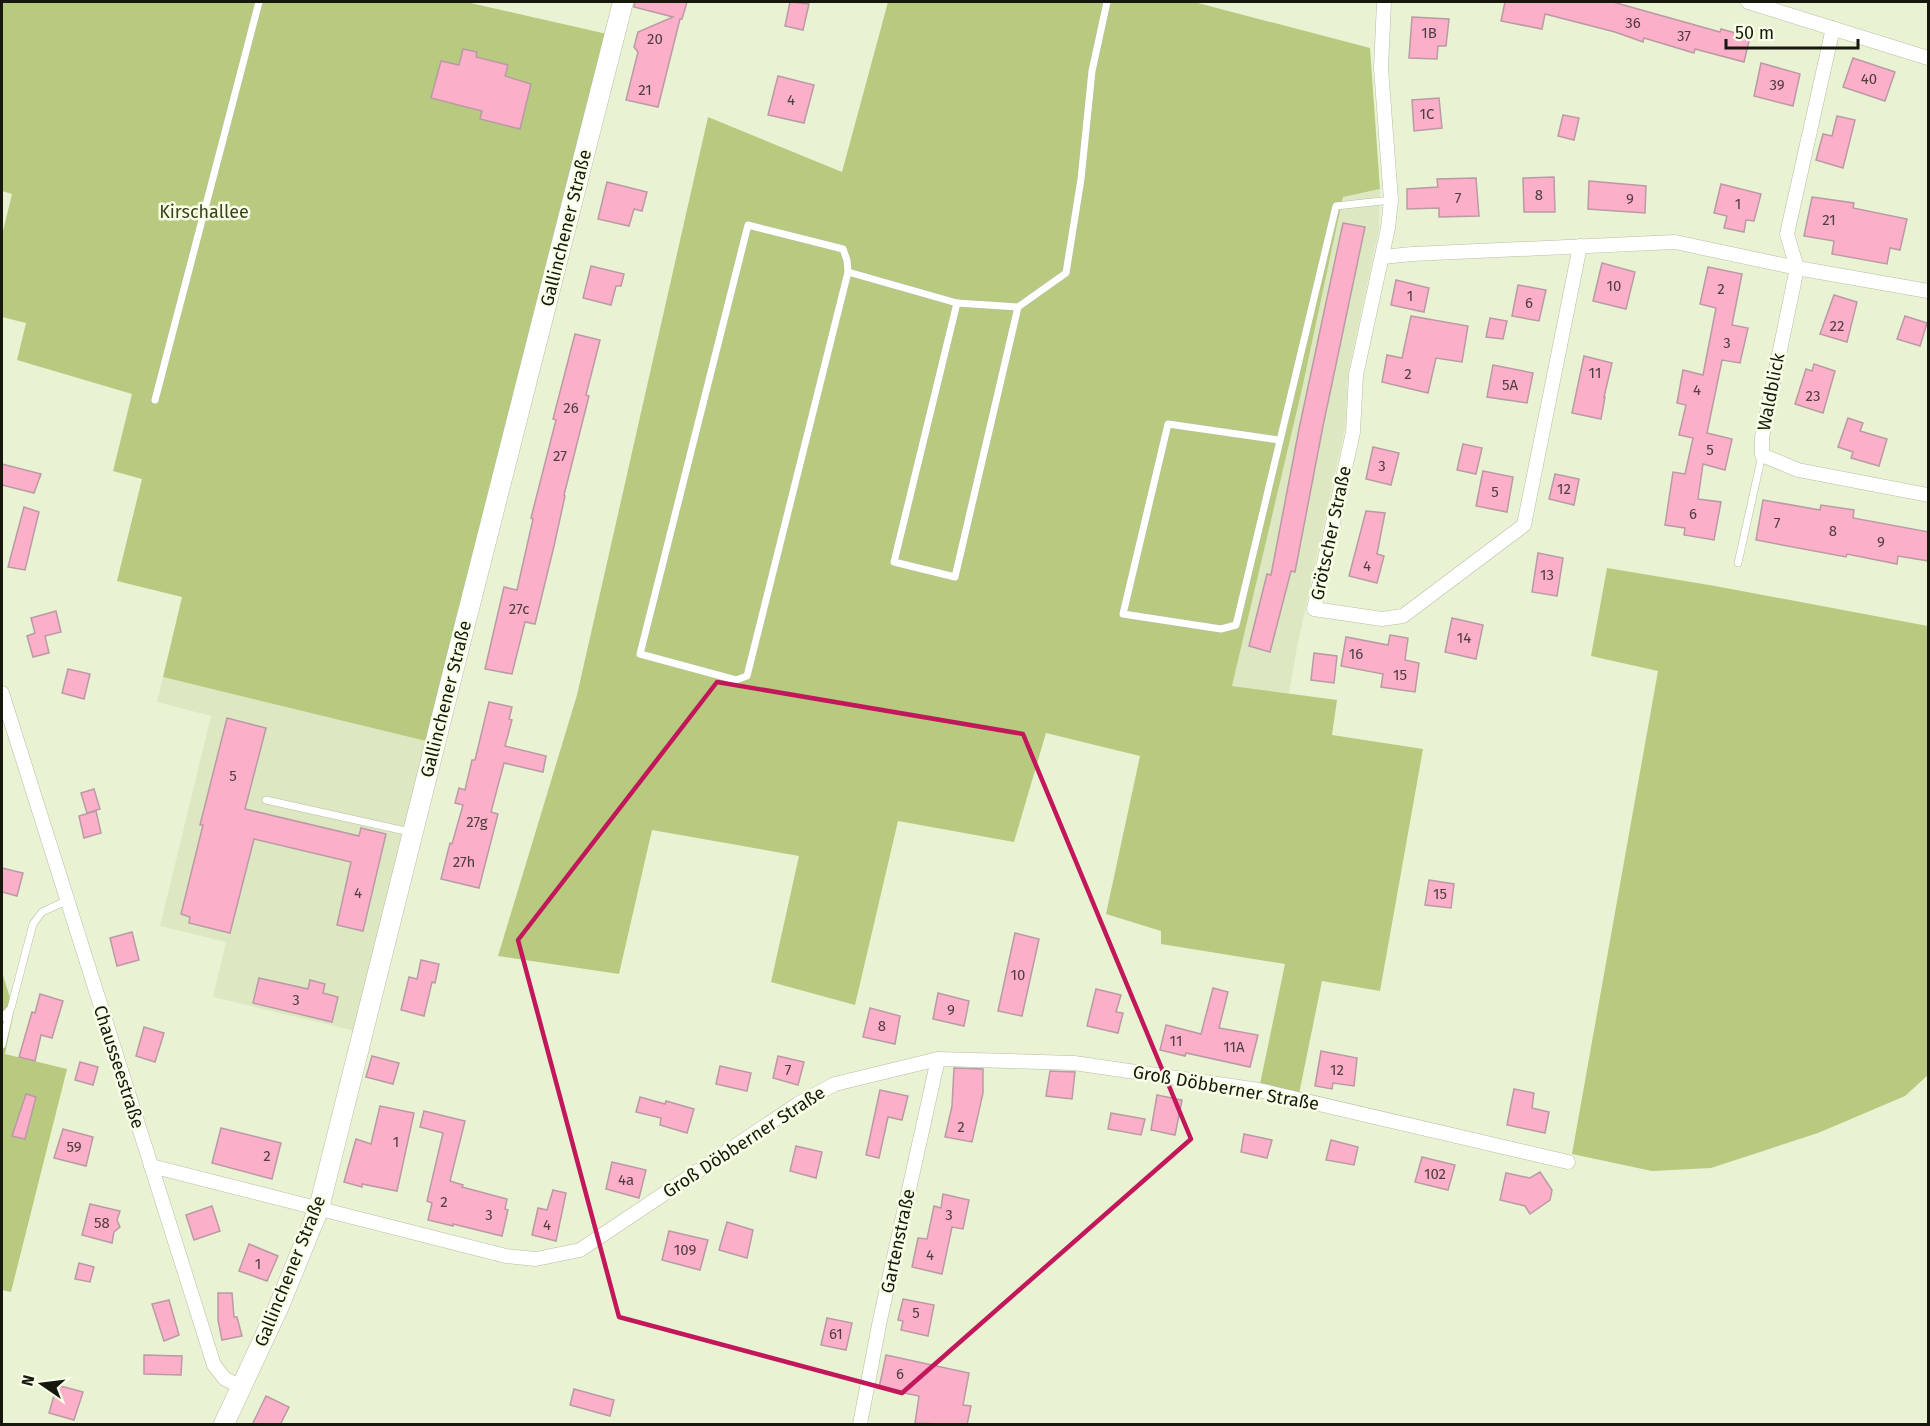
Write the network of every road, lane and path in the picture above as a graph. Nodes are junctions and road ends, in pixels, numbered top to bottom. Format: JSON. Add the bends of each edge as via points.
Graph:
{"nodes":[{"id":1,"x":259,"y":2,"type":"edge"},
{"id":2,"x":624,"y":2,"type":"edge"},
{"id":3,"x":1107,"y":2,"type":"edge"},
{"id":4,"x":1384,"y":2,"type":"edge"},
{"id":5,"x":1748,"y":2,"type":"edge"},
{"id":6,"x":1833,"y":28,"type":"junction"},
{"id":7,"x":1929,"y":58,"type":"edge"},
{"id":8,"x":1391,"y":200,"type":"junction"},
{"id":9,"x":1580,"y":246,"type":"junction"},
{"id":10,"x":1382,"y":257,"type":"junction"},
{"id":11,"x":1797,"y":268,"type":"junction"},
{"id":12,"x":848,"y":272,"type":"junction"},
{"id":13,"x":1929,"y":291,"type":"edge"},
{"id":14,"x":957,"y":303,"type":"junction"},
{"id":15,"x":1018,"y":307,"type":"junction"},
{"id":16,"x":156,"y":400,"type":"dead end"},
{"id":17,"x":1279,"y":440,"type":"junction"},
{"id":18,"x":1762,"y":455,"type":"junction"},
{"id":19,"x":1929,"y":495,"type":"edge"},
{"id":20,"x":1738,"y":563,"type":"dead end"},
{"id":21,"x":2,"y":693,"type":"edge"},
{"id":22,"x":266,"y":800,"type":"dead end"},
{"id":23,"x":412,"y":833,"type":"junction"},
{"id":24,"x":66,"y":901,"type":"junction"},
{"id":25,"x":11,"y":1008,"type":"junction"},
{"id":26,"x":2,"y":1018,"type":"edge"},
{"id":27,"x":2,"y":1045,"type":"edge"},
{"id":28,"x":938,"y":1059,"type":"junction"},
{"id":29,"x":1568,"y":1162,"type":"dead end"},
{"id":30,"x":150,"y":1166,"type":"junction"},
{"id":31,"x":319,"y":1208,"type":"junction"},
{"id":32,"x":242,"y":1387,"type":"junction"},
{"id":33,"x":224,"y":1425,"type":"edge"},
{"id":34,"x":860,"y":1425,"type":"edge"}],
"edges":[{"from":1,"to":16,"type":"lane"},
{"from":2,"to":23,"type":"street","name":"Gallinchener Straße"},
{"from":3,"to":15,"type":"lane","via":[[1092,71],[1066,273]]},
{"from":4,"to":8,"type":"street","name":"Grötscher Straße","via":[[1381,68]]},
{"from":5,"to":6,"type":"street"},
{"from":6,"to":7,"type":"street"},
{"from":6,"to":11,"type":"street","name":"Waldblick","via":[[1787,234]]},
{"from":8,"to":10,"type":"street","name":"Grötscher Straße"},
{"from":8,"to":17,"type":"lane","via":[[1336,206]]},
{"from":9,"to":10,"type":"street"},
{"from":9,"to":10,"type":"street","name":"Grötscher Straße","via":[[1524,525],[1403,616],[1382,619],[1314,609],[1353,432],[1356,375]]},
{"from":9,"to":11,"type":"street","via":[[1675,242]]},
{"from":11,"to":13,"type":"street"},
{"from":11,"to":18,"type":"street","name":"Waldblick","via":[[1762,436]]},
{"from":12,"to":12,"type":"lane","via":[[747,676],[736,680],[640,654],[748,225],[843,249]]},
{"from":12,"to":14,"type":"lane"},
{"from":14,"to":15,"type":"lane"},
{"from":14,"to":15,"type":"lane","via":[[894,562],[955,577]]},
{"from":17,"to":17,"type":"lane","via":[[1236,626],[1221,629],[1123,614],[1168,424]]},
{"from":18,"to":19,"type":"street","name":"Waldblick","via":[[1798,470]]},
{"from":18,"to":20,"type":"lane"},
{"from":21,"to":24,"type":"street","name":"Chausseestraße"},
{"from":22,"to":23,"type":"lane"},
{"from":23,"to":31,"type":"street","name":"Gallinchener Straße"},
{"from":24,"to":25,"type":"lane","via":[[42,912],[33,924]]},
{"from":24,"to":30,"type":"street","name":"Chausseestraße"},
{"from":25,"to":26,"type":"lane"},
{"from":25,"to":27,"type":"lane"},
{"from":28,"to":29,"type":"street","name":"Groß Döbberner Straße","via":[[1074,1063],[1259,1090]]},
{"from":28,"to":31,"type":"street","name":"Groß Döbberner Straße","via":[[835,1084],[798,1104],[580,1250],[536,1258],[506,1256]]},
{"from":28,"to":34,"type":"street","name":"Gartenstraße"},
{"from":30,"to":31,"type":"street","name":"Groß Döbberner Straße"},
{"from":30,"to":32,"type":"street","name":"Chausseestraße","via":[[214,1365],[225,1379]]},
{"from":31,"to":32,"type":"street","name":"Gallinchener Straße"},
{"from":32,"to":33,"type":"street"}]}
